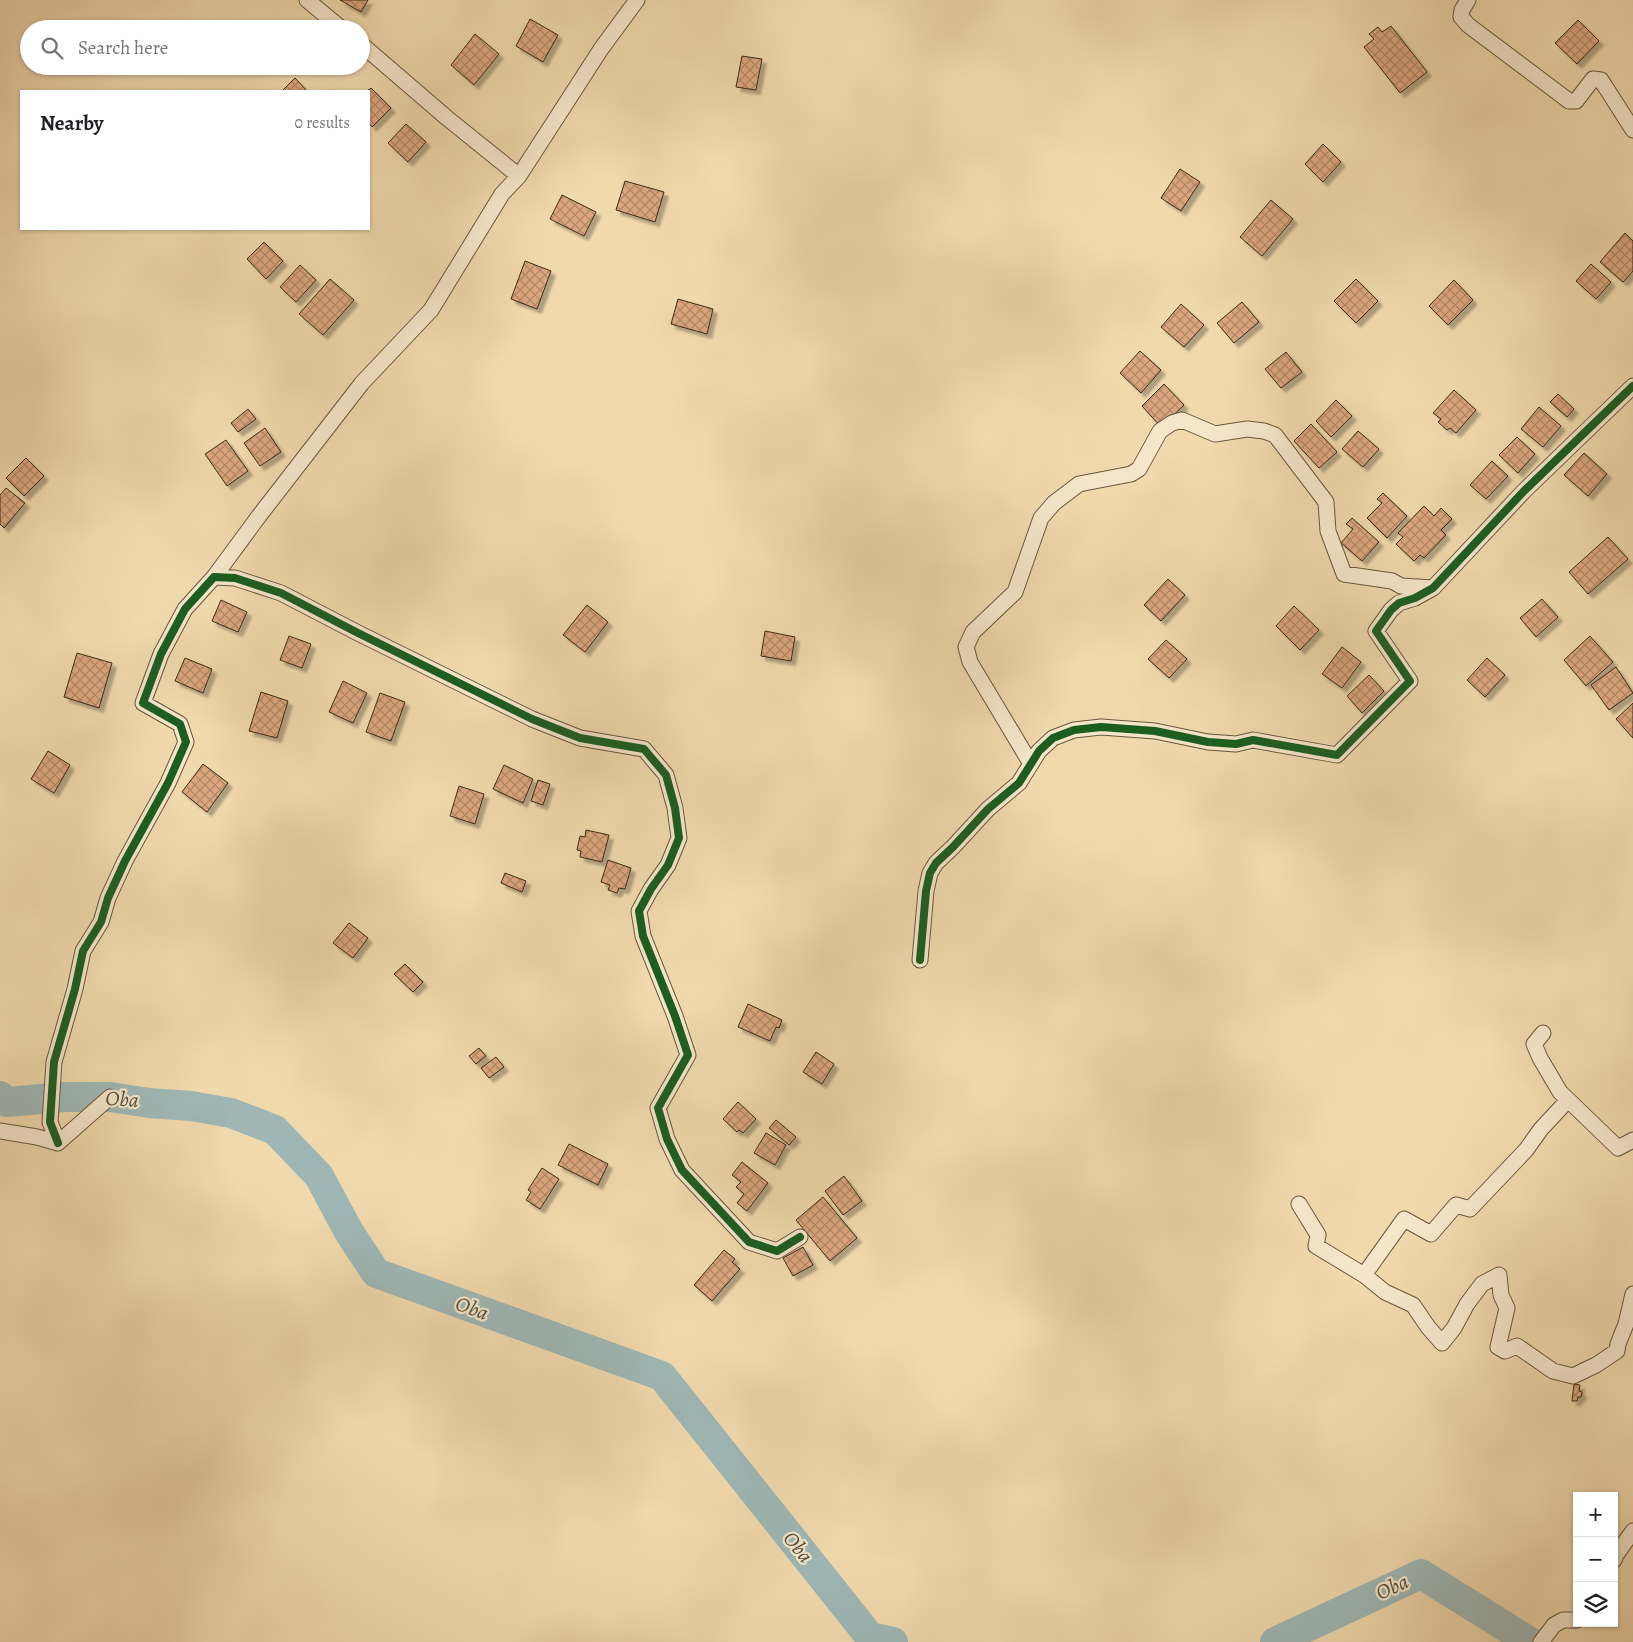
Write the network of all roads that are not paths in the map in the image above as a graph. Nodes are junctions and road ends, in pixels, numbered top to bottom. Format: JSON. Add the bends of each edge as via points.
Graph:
{"nodes":[{"id":1,"x":307,"y":0,"type":"edge"},
{"id":2,"x":1468,"y":0,"type":"edge"},
{"id":3,"x":632,"y":2,"type":"edge"},
{"id":4,"x":331,"y":20,"type":"edge"},
{"id":5,"x":370,"y":52,"type":"edge"},
{"id":6,"x":1633,"y":130,"type":"edge"},
{"id":7,"x":519,"y":176,"type":"junction"},
{"id":8,"x":1633,"y":386,"type":"edge"},
{"id":9,"x":214,"y":577,"type":"junction"},
{"id":10,"x":1433,"y":588,"type":"junction"},
{"id":11,"x":1031,"y":764,"type":"junction"},
{"id":12,"x":920,"y":960,"type":"dead end"},
{"id":13,"x":1543,"y":1033,"type":"dead end"},
{"id":14,"x":110,"y":1097,"type":"dead end"},
{"id":15,"x":1568,"y":1100,"type":"junction"},
{"id":16,"x":0,"y":1132,"type":"edge"},
{"id":17,"x":1633,"y":1140,"type":"edge"},
{"id":18,"x":58,"y":1143,"type":"junction"},
{"id":19,"x":1299,"y":1204,"type":"dead end"},
{"id":20,"x":800,"y":1237,"type":"dead end"},
{"id":21,"x":1364,"y":1275,"type":"junction"},
{"id":22,"x":1633,"y":1294,"type":"edge"},
{"id":23,"x":1633,"y":1531,"type":"edge"},
{"id":24,"x":1618,"y":1552,"type":"edge"},
{"id":25,"x":1573,"y":1620,"type":"edge"},
{"id":26,"x":1540,"y":1642,"type":"edge"}],
"edges":[{"from":1,"to":4,"type":"street"},
{"from":2,"to":6,"type":"street","via":[[1462,17],[1468,25],[1569,102],[1576,101],[1593,79],[1601,80]]},
{"from":3,"to":7,"type":"street"},
{"from":5,"to":7,"type":"street"},
{"from":7,"to":9,"type":"street","via":[[502,194],[431,310],[362,383]]},
{"from":8,"to":10,"type":"street","via":[[1524,491]]},
{"from":9,"to":18,"type":"street","via":[[185,609],[161,654],[143,703],[180,724],[186,742],[83,951],[54,1062],[50,1122]]},
{"from":9,"to":20,"type":"street","via":[[235,578],[281,593],[532,719],[580,738],[644,749],[666,775],[679,838],[668,865],[639,911],[643,936],[688,1055],[658,1108],[667,1140],[682,1170],[749,1242],[777,1251]]},
{"from":10,"to":11,"type":"street","via":[[1399,603],[1376,631],[1410,681],[1337,755],[1253,740],[1226,744],[1155,731],[1101,726],[1074,730],[1053,738]]},
{"from":10,"to":11,"type":"street","via":[[1401,586],[1392,581],[1344,574],[1328,530],[1326,502],[1275,436],[1247,429],[1215,434],[1182,420],[1172,422],[1160,431],[1139,468],[1131,474],[1079,484],[1054,503],[1041,518],[1015,592],[973,632],[966,647],[970,662]]},
{"from":11,"to":12,"type":"street","via":[[1019,783],[988,809],[930,873]]},
{"from":13,"to":15,"type":"street","via":[[1534,1044],[1560,1092]]},
{"from":14,"to":18,"type":"street"},
{"from":15,"to":17,"type":"street","via":[[1618,1148]]},
{"from":15,"to":21,"type":"street","via":[[1470,1209],[1456,1205],[1431,1234],[1404,1219]]},
{"from":16,"to":18,"type":"street"},
{"from":19,"to":21,"type":"street","via":[[1318,1235],[1316,1246]]},
{"from":21,"to":22,"type":"street","via":[[1385,1292],[1413,1305],[1442,1343],[1482,1284],[1499,1274],[1501,1295],[1507,1308],[1498,1347],[1504,1351],[1517,1346],[1553,1371],[1572,1376],[1617,1351]]},
{"from":23,"to":24,"type":"street"},
{"from":25,"to":26,"type":"street","via":[[1563,1620]]}]}
